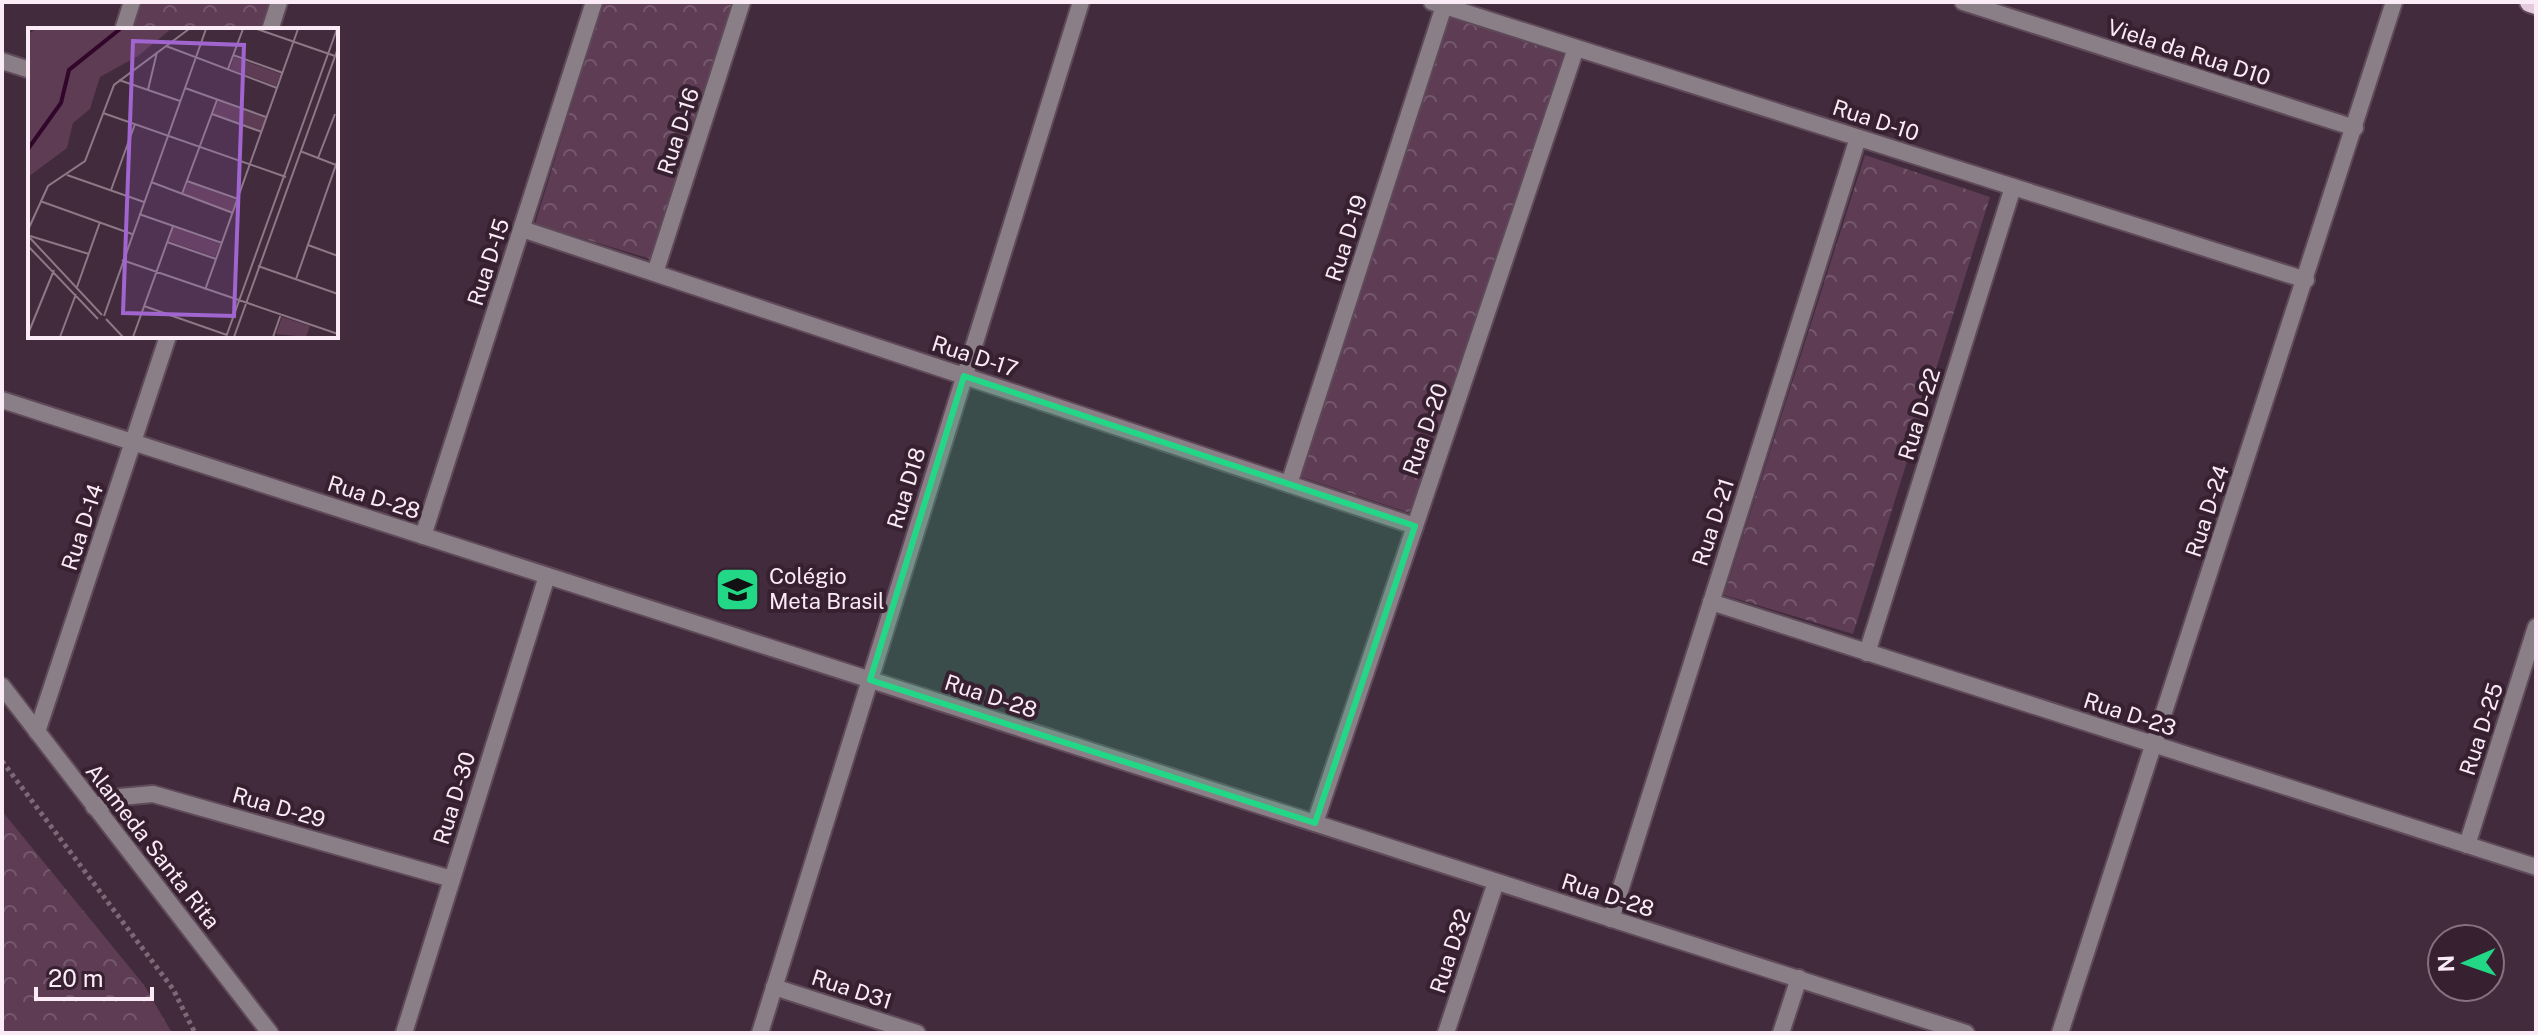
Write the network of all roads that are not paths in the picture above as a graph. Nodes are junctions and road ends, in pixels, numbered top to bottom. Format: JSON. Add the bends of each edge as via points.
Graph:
{"nodes":[{"id":1,"x":132,"y":2,"type":"edge"},
{"id":2,"x":279,"y":2,"type":"edge"},
{"id":3,"x":594,"y":2,"type":"edge"},
{"id":4,"x":742,"y":2,"type":"edge"},
{"id":5,"x":1081,"y":2,"type":"edge"},
{"id":6,"x":1963,"y":2,"type":"edge"},
{"id":7,"x":2394,"y":2,"type":"edge"},
{"id":8,"x":2530,"y":2,"type":"edge"},
{"id":9,"x":1438,"y":4,"type":"edge"},
{"id":10,"x":2536,"y":4,"type":"edge"},
{"id":11,"x":124,"y":28,"type":"edge"},
{"id":12,"x":271,"y":28,"type":"edge"},
{"id":13,"x":1576,"y":48,"type":"junction"},
{"id":14,"x":2,"y":61,"type":"edge"},
{"id":15,"x":28,"y":69,"type":"edge"},
{"id":16,"x":2355,"y":128,"type":"junction"},
{"id":17,"x":1858,"y":138,"type":"junction"},
{"id":18,"x":2013,"y":187,"type":"junction"},
{"id":19,"x":522,"y":229,"type":"junction"},
{"id":20,"x":655,"y":273,"type":"junction"},
{"id":21,"x":2306,"y":280,"type":"junction"},
{"id":22,"x":167,"y":338,"type":"edge"},
{"id":23,"x":964,"y":376,"type":"junction"},
{"id":24,"x":2,"y":400,"type":"edge"},
{"id":25,"x":133,"y":443,"type":"junction"},
{"id":26,"x":1289,"y":484,"type":"junction"},
{"id":27,"x":1415,"y":526,"type":"junction"},
{"id":28,"x":423,"y":536,"type":"junction"},
{"id":29,"x":547,"y":576,"type":"junction"},
{"id":30,"x":1711,"y":602,"type":"junction"},
{"id":31,"x":2536,"y":627,"type":"edge"},
{"id":32,"x":1867,"y":653,"type":"junction"},
{"id":33,"x":870,"y":680,"type":"junction"},
{"id":34,"x":2,"y":686,"type":"edge"},
{"id":35,"x":37,"y":732,"type":"junction"},
{"id":36,"x":2154,"y":744,"type":"junction"},
{"id":37,"x":94,"y":807,"type":"junction"},
{"id":38,"x":1315,"y":823,"type":"junction"},
{"id":39,"x":2467,"y":845,"type":"junction"},
{"id":40,"x":2536,"y":867,"type":"edge"},
{"id":41,"x":452,"y":879,"type":"junction"},
{"id":42,"x":1496,"y":882,"type":"junction"},
{"id":43,"x":1611,"y":919,"type":"junction"},
{"id":44,"x":1799,"y":978,"type":"junction"},
{"id":45,"x":774,"y":987,"type":"junction"},
{"id":46,"x":270,"y":1033,"type":"edge"},
{"id":47,"x":404,"y":1033,"type":"edge"},
{"id":48,"x":760,"y":1033,"type":"edge"},
{"id":49,"x":917,"y":1033,"type":"edge"},
{"id":50,"x":1446,"y":1033,"type":"edge"},
{"id":51,"x":1781,"y":1033,"type":"edge"},
{"id":52,"x":1966,"y":1033,"type":"edge"},
{"id":53,"x":2060,"y":1033,"type":"edge"}],
"edges":[{"from":1,"to":11,"type":"street"},
{"from":2,"to":12,"type":"street"},
{"from":3,"to":19,"type":"street","name":"Rua D-15"},
{"from":4,"to":20,"type":"street","name":"Rua D-16"},
{"from":5,"to":23,"type":"street","name":"Rua D18"},
{"from":6,"to":16,"type":"street","name":"Viela da Rua D10"},
{"from":7,"to":16,"type":"street","name":"Rua D-24"},
{"from":8,"to":10,"type":"main road"},
{"from":9,"to":13,"type":"street","name":"Rua D-10"},
{"from":9,"to":26,"type":"street","name":"Rua D-19"},
{"from":13,"to":17,"type":"street","name":"Rua D-10"},
{"from":13,"to":27,"type":"street","name":"Rua D-20"},
{"from":14,"to":15,"type":"street"},
{"from":16,"to":21,"type":"street","name":"Rua D-24"},
{"from":17,"to":18,"type":"street","name":"Rua D-10"},
{"from":17,"to":30,"type":"street","name":"Rua D-21"},
{"from":18,"to":21,"type":"street","name":"Rua D-10"},
{"from":18,"to":32,"type":"street","name":"Rua D-22"},
{"from":19,"to":20,"type":"street","name":"Rua D-17"},
{"from":19,"to":28,"type":"street","name":"Rua D-15"},
{"from":20,"to":23,"type":"street","name":"Rua D-17"},
{"from":21,"to":36,"type":"street","name":"Rua D-24"},
{"from":22,"to":25,"type":"street","name":"Rua D-14"},
{"from":23,"to":26,"type":"street","name":"Rua D-17"},
{"from":23,"to":33,"type":"street","name":"Rua D18"},
{"from":24,"to":25,"type":"street","name":"Rua D-28"},
{"from":25,"to":28,"type":"street","name":"Rua D-28"},
{"from":25,"to":35,"type":"street","name":"Rua D-14"},
{"from":26,"to":27,"type":"street","name":"Rua D-17"},
{"from":27,"to":38,"type":"street","name":"Rua D-20"},
{"from":28,"to":29,"type":"street","name":"Rua D-28"},
{"from":29,"to":33,"type":"street","name":"Rua D-28"},
{"from":29,"to":41,"type":"street","name":"Rua D-30"},
{"from":30,"to":32,"type":"street","name":"Rua D-23"},
{"from":30,"to":43,"type":"street","name":"Rua D-21"},
{"from":31,"to":39,"type":"street","name":"Rua D-25"},
{"from":32,"to":36,"type":"street","name":"Rua D-23"},
{"from":33,"to":38,"type":"street","name":"Rua D-28"},
{"from":33,"to":45,"type":"street","name":"Rua D18"},
{"from":34,"to":35,"type":"street","name":"Alameda Santa Rita"},
{"from":35,"to":37,"type":"street","name":"Alameda Santa Rita"},
{"from":36,"to":39,"type":"street","name":"Rua D-23"},
{"from":36,"to":53,"type":"street","name":"Rua D-24"},
{"from":37,"to":41,"type":"street","name":"Rua D-29","via":[[120,797],[153,794]]},
{"from":37,"to":46,"type":"street","name":"Alameda Santa Rita"},
{"from":38,"to":42,"type":"street","name":"Rua D-28"},
{"from":39,"to":40,"type":"street","name":"Rua D-23"},
{"from":41,"to":47,"type":"street","name":"Rua D-30"},
{"from":42,"to":43,"type":"street","name":"Rua D-28"},
{"from":42,"to":50,"type":"street","name":"Rua D32"},
{"from":43,"to":44,"type":"street","name":"Rua D-28"},
{"from":44,"to":51,"type":"street"},
{"from":44,"to":52,"type":"street","name":"Rua D-28"},
{"from":45,"to":48,"type":"street","name":"Rua D18"},
{"from":45,"to":49,"type":"street","name":"Rua D31"}]}
